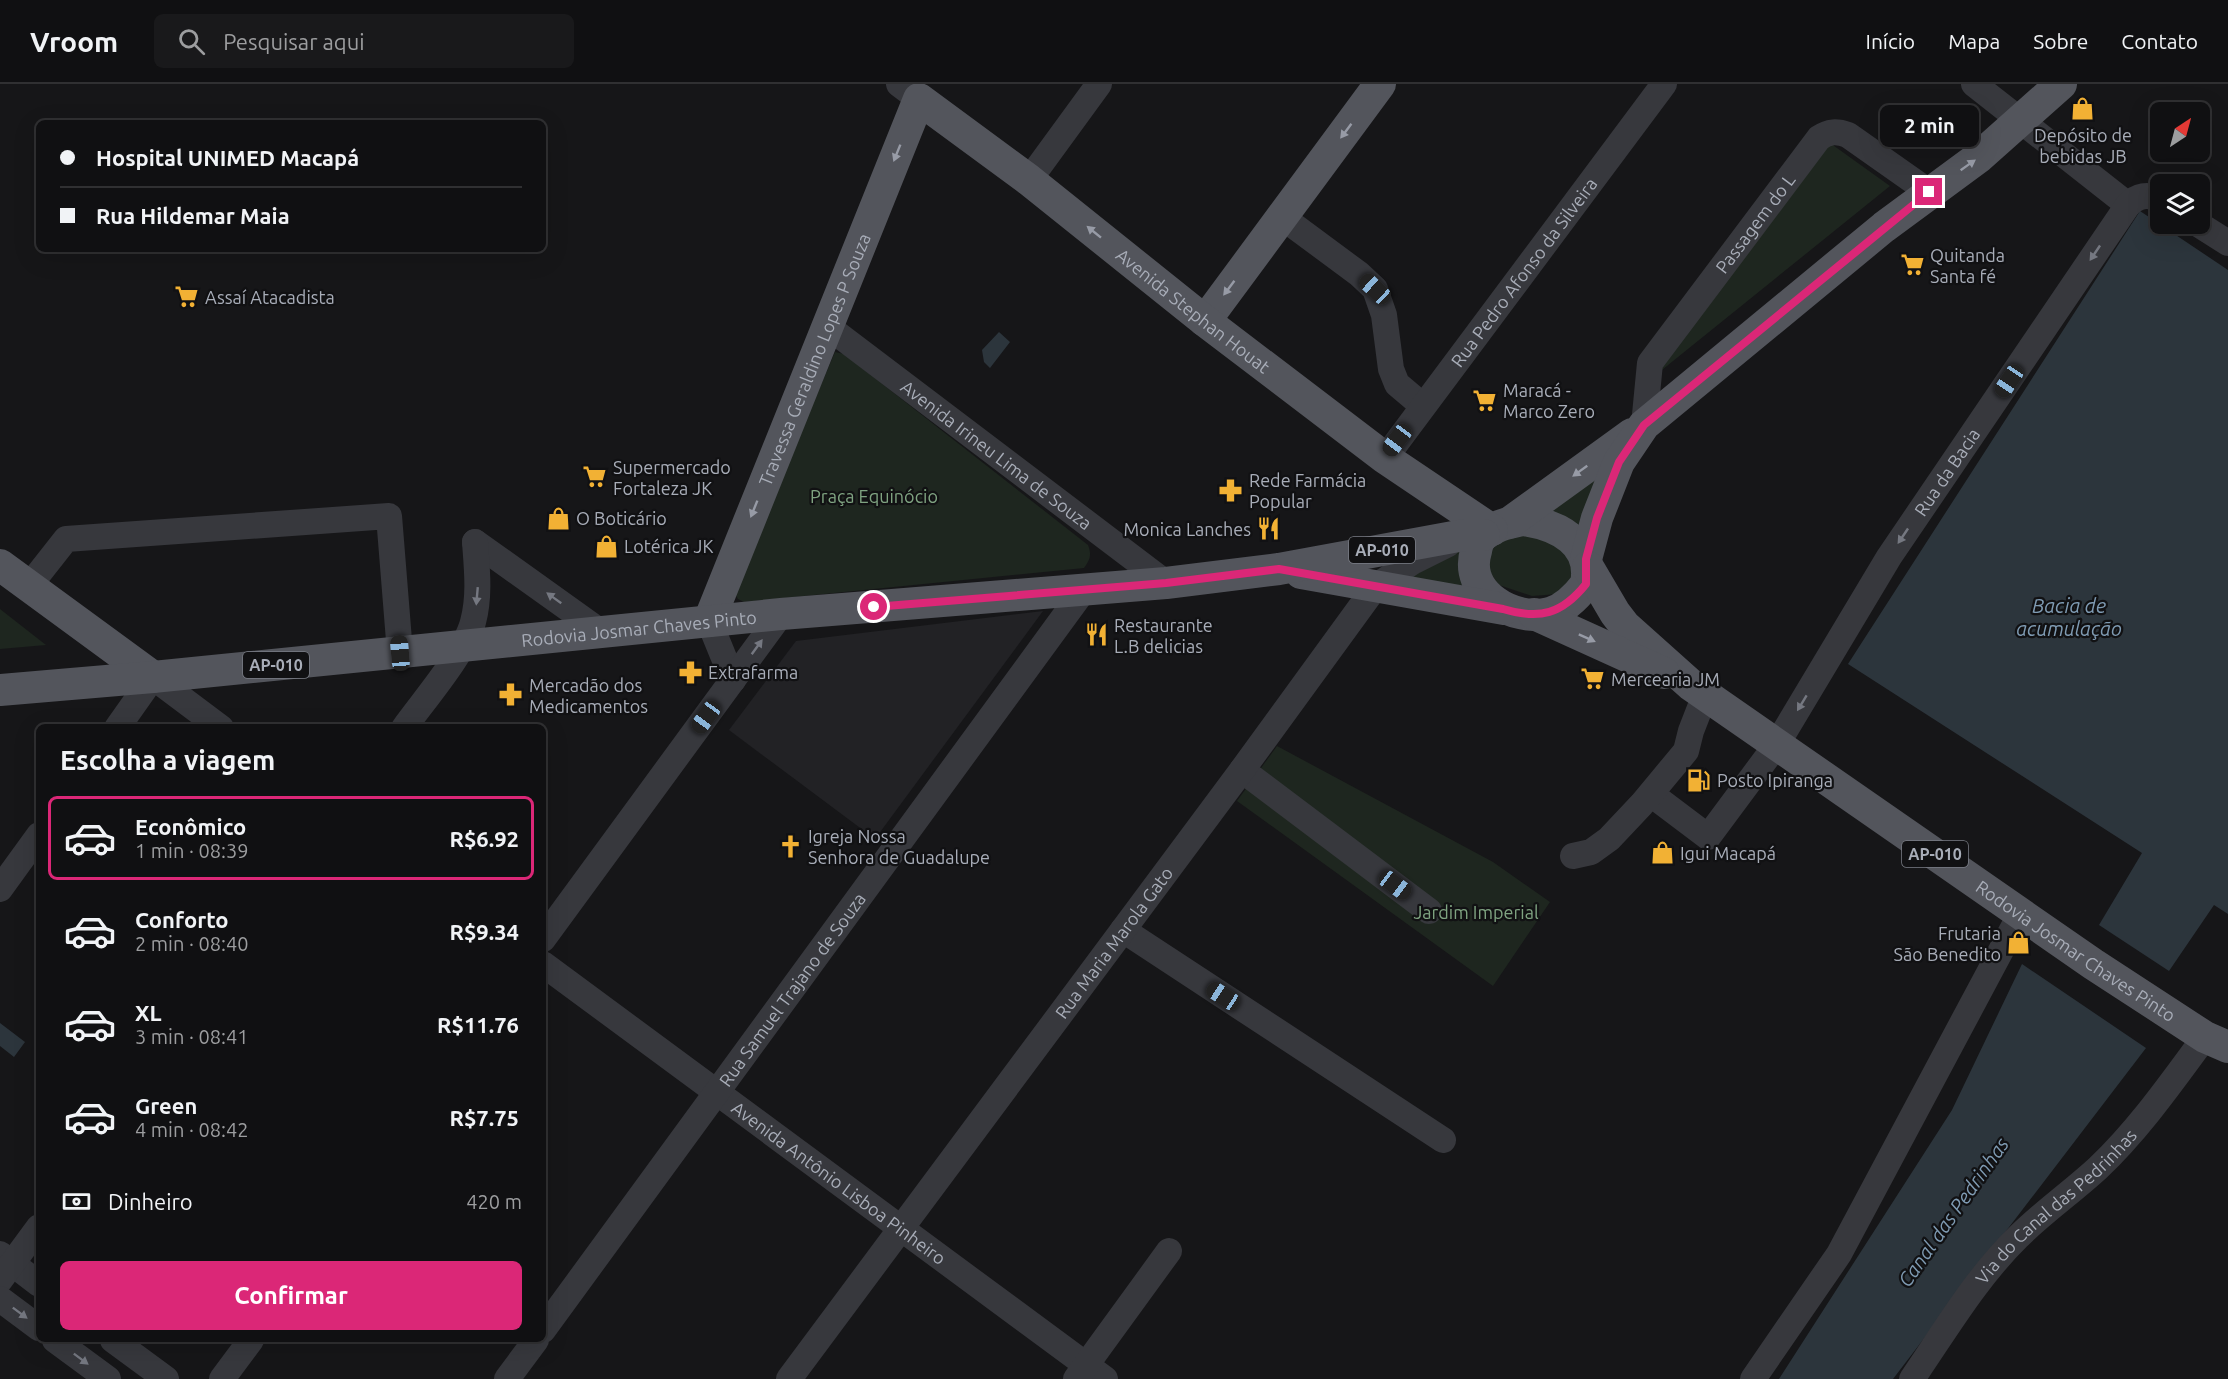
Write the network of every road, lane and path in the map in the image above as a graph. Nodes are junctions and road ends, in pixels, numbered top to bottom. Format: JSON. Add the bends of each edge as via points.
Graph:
{"nodes":[{"id":1,"x":1100,"y":84,"type":"edge"},
{"id":2,"x":1380,"y":84,"type":"edge"},
{"id":3,"x":1664,"y":84,"type":"edge"},
{"id":4,"x":1974,"y":84,"type":"edge"},
{"id":5,"x":2061,"y":84,"type":"edge"},
{"id":6,"x":909,"y":92,"type":"edge"},
{"id":7,"x":2021,"y":119,"type":"junction"},
{"id":8,"x":1029,"y":180,"type":"junction"},
{"id":9,"x":1929,"y":192,"type":"junction"},
{"id":10,"x":2150,"y":195,"type":"edge"},
{"id":11,"x":2128,"y":204,"type":"junction"},
{"id":12,"x":1282,"y":218,"type":"junction"},
{"id":13,"x":2210,"y":232,"type":"edge"},
{"id":14,"x":2228,"y":243,"type":"edge"},
{"id":15,"x":1205,"y":321,"type":"junction"},
{"id":16,"x":827,"y":326,"type":"junction"},
{"id":17,"x":1423,"y":406,"type":"junction"},
{"id":18,"x":1644,"y":425,"type":"junction"},
{"id":19,"x":1384,"y":458,"type":"junction"},
{"id":20,"x":1487,"y":531,"type":"junction"},
{"id":21,"x":1587,"y":563,"type":"junction"},
{"id":22,"x":0,"y":565,"type":"edge"},
{"id":23,"x":1279,"y":569,"type":"junction"},
{"id":24,"x":1166,"y":583,"type":"junction"},
{"id":25,"x":29,"y":586,"type":"junction"},
{"id":26,"x":1376,"y":586,"type":"junction"},
{"id":27,"x":1083,"y":591,"type":"junction"},
{"id":28,"x":1503,"y":609,"type":"junction"},
{"id":29,"x":782,"y":614,"type":"junction"},
{"id":30,"x":1534,"y":614,"type":"junction"},
{"id":31,"x":709,"y":621,"type":"junction"},
{"id":32,"x":601,"y":632,"type":"junction"},
{"id":33,"x":463,"y":647,"type":"junction"},
{"id":34,"x":400,"y":653,"type":"junction"},
{"id":35,"x":153,"y":677,"type":"junction"},
{"id":36,"x":733,"y":680,"type":"junction"},
{"id":37,"x":0,"y":690,"type":"edge"},
{"id":38,"x":1698,"y":690,"type":"junction"},
{"id":39,"x":120,"y":724,"type":"edge"},
{"id":40,"x":216,"y":724,"type":"edge"},
{"id":41,"x":407,"y":724,"type":"edge"},
{"id":42,"x":1778,"y":744,"type":"junction"},
{"id":43,"x":1242,"y":770,"type":"junction"},
{"id":44,"x":1651,"y":794,"type":"junction"},
{"id":45,"x":36,"y":839,"type":"edge"},
{"id":46,"x":1573,"y":856,"type":"dead end"},
{"id":47,"x":0,"y":889,"type":"edge"},
{"id":48,"x":1429,"y":911,"type":"dead end"},
{"id":49,"x":2021,"y":913,"type":"junction"},
{"id":50,"x":1123,"y":930,"type":"junction"},
{"id":51,"x":546,"y":935,"type":"edge"},
{"id":52,"x":546,"y":966,"type":"edge"},
{"id":53,"x":2216,"y":1042,"type":"edge"},
{"id":54,"x":717,"y":1092,"type":"junction"},
{"id":55,"x":1443,"y":1140,"type":"dead end"},
{"id":56,"x":901,"y":1228,"type":"junction"},
{"id":57,"x":36,"y":1230,"type":"edge"},
{"id":58,"x":1169,"y":1251,"type":"dead end"},
{"id":59,"x":4,"y":1266,"type":"edge"},
{"id":60,"x":36,"y":1282,"type":"edge"},
{"id":61,"x":0,"y":1299,"type":"edge"},
{"id":62,"x":36,"y":1326,"type":"edge"},
{"id":63,"x":546,"y":1326,"type":"edge"},
{"id":64,"x":58,"y":1342,"type":"edge"},
{"id":65,"x":117,"y":1342,"type":"edge"},
{"id":66,"x":250,"y":1342,"type":"edge"},
{"id":67,"x":535,"y":1342,"type":"edge"},
{"id":68,"x":1089,"y":1374,"type":"edge"},
{"id":69,"x":108,"y":1379,"type":"edge"},
{"id":70,"x":166,"y":1379,"type":"edge"},
{"id":71,"x":222,"y":1379,"type":"edge"},
{"id":72,"x":507,"y":1379,"type":"edge"},
{"id":73,"x":789,"y":1379,"type":"edge"},
{"id":74,"x":1753,"y":1379,"type":"edge"},
{"id":75,"x":1912,"y":1379,"type":"edge"}],
"edges":[{"from":1,"to":8,"type":"street"},
{"from":2,"to":12,"type":"main road","one_way":true},
{"from":3,"to":17,"type":"street","name":"Rua Pedro Afonso da Silveira"},
{"from":4,"to":7,"type":"street"},
{"from":5,"to":7,"type":"main road"},
{"from":6,"to":8,"type":"main road","name":"Avenida Stephan Houat"},
{"from":6,"to":16,"type":"main road","name":"Travessa Geraldino Lopes P Souza","one_way":true},
{"from":9,"to":7,"type":"main road","one_way":true,"via":[[1979,157]]},
{"from":7,"to":11,"type":"street"},
{"from":15,"to":8,"type":"main road","name":"Avenida Stephan Houat","one_way":true},
{"from":9,"to":18,"type":"main road"},
{"from":9,"to":18,"type":"street","name":"Passagem do L","via":[[1848,135],[1833,132],[1819,138],[1650,363]]},
{"from":10,"to":11,"type":"street","via":[[2136,197]]},
{"from":11,"to":42,"type":"street","name":"Rua da Bacia","one_way":true,"via":[[1890,557]]},
{"from":12,"to":15,"type":"main road","one_way":true},
{"from":12,"to":17,"type":"street","via":[[1375,289],[1397,384]]},
{"from":13,"to":14,"type":"street"},
{"from":15,"to":19,"type":"main road","name":"Avenida Stephan Houat"},
{"from":16,"to":24,"type":"street","name":"Avenida Irineu Lima de Souza"},
{"from":16,"to":31,"type":"main road","name":"Travessa Geraldino Lopes P Souza","one_way":true},
{"from":17,"to":19,"type":"street","name":"Rua Pedro Afonso da Silveira"},
{"from":18,"to":20,"type":"main road","one_way":true},
{"from":18,"to":21,"type":"main road","via":[[1619,462],[1597,518]]},
{"from":19,"to":20,"type":"main road","name":"Avenida Stephan Houat"},
{"from":20,"to":21,"type":"main road","number":"AP-010","via":[[1523,520],[1539,522],[1556,528],[1573,541]]},
{"from":20,"to":23,"type":"main road","name":"Rodovia Josmar Chaves Pinto","number":"AP-010"},
{"from":20,"to":26,"type":"street","name":"Rua Maria Marola Gato","via":[[1414,561]]},
{"from":20,"to":28,"type":"main road","via":[[1473,559],[1485,593]]},
{"from":21,"to":30,"type":"main road","number":"AP-010","via":[[1586,584],[1570,601],[1549,613]]},
{"from":21,"to":38,"type":"main road","name":"Rodovia Josmar Chaves Pinto","number":"AP-010","via":[[1625,626]]},
{"from":22,"to":25,"type":"main road"},
{"from":23,"to":24,"type":"main road","name":"Rodovia Josmar Chaves Pinto","number":"AP-010"},
{"from":23,"to":26,"type":"main road","name":"Rodovia Josmar Chaves Pinto","number":"AP-010"},
{"from":24,"to":27,"type":"main road","name":"Rodovia Josmar Chaves Pinto","number":"AP-010"},
{"from":25,"to":34,"type":"street","via":[[66,539],[389,516]]},
{"from":25,"to":35,"type":"main road"},
{"from":26,"to":28,"type":"main road","name":"Rodovia Josmar Chaves Pinto","number":"AP-010"},
{"from":26,"to":43,"type":"street","name":"Rua Maria Marola Gato"},
{"from":27,"to":29,"type":"main road","name":"Rodovia Josmar Chaves Pinto","number":"AP-010"},
{"from":27,"to":54,"type":"street","name":"Rua Samuel Trajano de Souza"},
{"from":28,"to":30,"type":"main road","number":"AP-010"},
{"from":29,"to":31,"type":"main road","name":"Rodovia Josmar Chaves Pinto","number":"AP-010"},
{"from":36,"to":29,"type":"street","one_way":true},
{"from":30,"to":38,"type":"main road","name":"Rodovia Josmar Chaves Pinto","number":"AP-010","one_way":true},
{"from":31,"to":32,"type":"main road","name":"Rodovia Josmar Chaves Pinto","number":"AP-010"},
{"from":31,"to":36,"type":"street"},
{"from":32,"to":33,"type":"main road","name":"Rodovia Josmar Chaves Pinto","number":"AP-010"},
{"from":32,"to":33,"type":"street","one_way":true,"via":[[475,542],[478,591],[473,623]]},
{"from":33,"to":34,"type":"main road","name":"Rodovia Josmar Chaves Pinto","number":"AP-010"},
{"from":33,"to":41,"type":"street"},
{"from":34,"to":35,"type":"main road","name":"Rodovia Josmar Chaves Pinto","number":"AP-010"},
{"from":35,"to":37,"type":"main road","name":"Rodovia Josmar Chaves Pinto","number":"AP-010"},
{"from":35,"to":39,"type":"street"},
{"from":35,"to":40,"type":"street"},
{"from":36,"to":51,"type":"street"},
{"from":38,"to":42,"type":"main road","name":"Rodovia Josmar Chaves Pinto","number":"AP-010"},
{"from":38,"to":44,"type":"street","via":[[1686,751]]},
{"from":42,"to":44,"type":"street","name":"Rua da Bacia","via":[[1707,837]]},
{"from":42,"to":49,"type":"main road","name":"Rodovia Josmar Chaves Pinto","number":"AP-010"},
{"from":43,"to":48,"type":"street"},
{"from":43,"to":50,"type":"street","name":"Rua Maria Marola Gato"},
{"from":44,"to":46,"type":"street","via":[[1609,839],[1591,852]]},
{"from":45,"to":47,"type":"street"},
{"from":49,"to":53,"type":"main road","name":"Rodovia Josmar Chaves Pinto","number":"AP-010"},
{"from":49,"to":74,"type":"street","via":[[1839,1254]]},
{"from":50,"to":55,"type":"street"},
{"from":50,"to":56,"type":"street","name":"Rua Maria Marola Gato"},
{"from":52,"to":54,"type":"street","name":"Avenida Antônio Lisboa Pinheiro"},
{"from":53,"to":75,"type":"street","name":"Via do Canal das Pedrinhas","via":[[2098,1168],[2018,1237],[1974,1288]]},
{"from":54,"to":56,"type":"street","name":"Avenida Antônio Lisboa Pinheiro"},
{"from":54,"to":63,"type":"street","name":"Rua Samuel Trajano de Souza"},
{"from":56,"to":68,"type":"street","name":"Avenida Antônio Lisboa Pinheiro"},
{"from":56,"to":73,"type":"street","name":"Rua Maria Marola Gato"},
{"from":57,"to":59,"type":"street"},
{"from":58,"to":68,"type":"street"},
{"from":59,"to":60,"type":"street"},
{"from":61,"to":62,"type":"street","one_way":true},
{"from":64,"to":69,"type":"street","one_way":true},
{"from":65,"to":70,"type":"street"},
{"from":66,"to":71,"type":"street"},
{"from":67,"to":72,"type":"street"}]}
